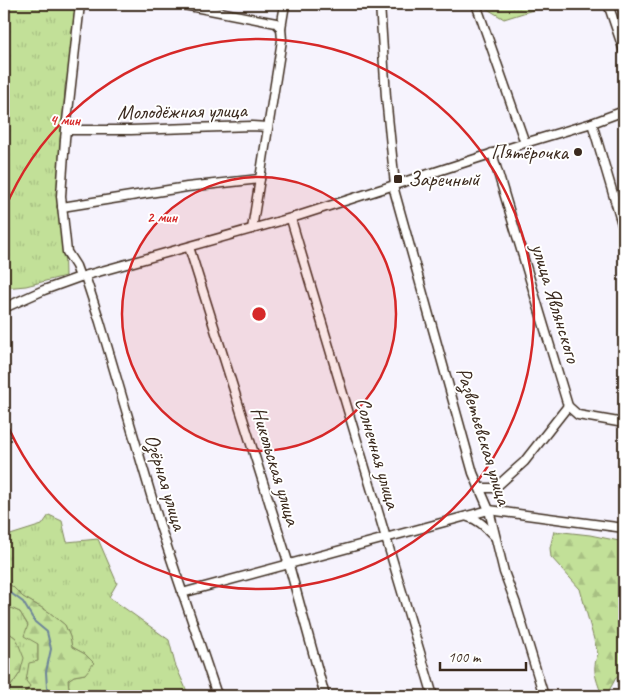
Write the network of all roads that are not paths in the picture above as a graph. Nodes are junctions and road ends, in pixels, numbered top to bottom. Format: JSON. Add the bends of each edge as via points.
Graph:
{"nodes":[{"id":1,"x":80,"y":4,"type":"edge"},
{"id":2,"x":179,"y":4,"type":"edge"},
{"id":3,"x":285,"y":4,"type":"edge"},
{"id":4,"x":380,"y":4,"type":"edge"},
{"id":5,"x":476,"y":4,"type":"edge"},
{"id":6,"x":608,"y":4,"type":"edge"},
{"id":7,"x":281,"y":28,"type":"junction"},
{"id":8,"x":624,"y":51,"type":"edge"},
{"id":9,"x":624,"y":111,"type":"edge"},
{"id":10,"x":592,"y":122,"type":"junction"},
{"id":11,"x":268,"y":127,"type":"junction"},
{"id":12,"x":66,"y":130,"type":"junction"},
{"id":13,"x":525,"y":143,"type":"junction"},
{"id":14,"x":492,"y":153,"type":"junction"},
{"id":15,"x":260,"y":179,"type":"junction"},
{"id":16,"x":394,"y":185,"type":"junction"},
{"id":17,"x":62,"y":207,"type":"junction"},
{"id":18,"x":291,"y":218,"type":"junction"},
{"id":19,"x":252,"y":229,"type":"junction"},
{"id":20,"x":624,"y":231,"type":"edge"},
{"id":21,"x":189,"y":247,"type":"junction"},
{"id":22,"x":82,"y":277,"type":"junction"},
{"id":23,"x":4,"y":308,"type":"edge"},
{"id":24,"x":568,"y":406,"type":"junction"},
{"id":25,"x":624,"y":423,"type":"edge"},
{"id":26,"x":480,"y":488,"type":"junction"},
{"id":27,"x":489,"y":510,"type":"junction"},
{"id":28,"x":468,"y":517,"type":"junction"},
{"id":29,"x":624,"y":528,"type":"edge"},
{"id":30,"x":496,"y":537,"type":"junction"},
{"id":31,"x":386,"y":539,"type":"junction"},
{"id":32,"x":289,"y":565,"type":"junction"},
{"id":33,"x":182,"y":593,"type":"junction"},
{"id":34,"x":220,"y":696,"type":"edge"},
{"id":35,"x":324,"y":696,"type":"edge"},
{"id":36,"x":433,"y":696,"type":"edge"},
{"id":37,"x":544,"y":696,"type":"edge"}],
"edges":[{"from":1,"to":12,"type":"street"},
{"from":2,"to":7,"type":"street","via":[[276,23]]},
{"from":3,"to":7,"type":"street","name":"Молодёжная улица"},
{"from":4,"to":16,"type":"street","name":"Разветьевская улица"},
{"from":5,"to":13,"type":"street"},
{"from":6,"to":8,"type":"street"},
{"from":7,"to":11,"type":"street","name":"Молодёжная улица","via":[[282,40]]},
{"from":9,"to":10,"type":"street"},
{"from":10,"to":13,"type":"street"},
{"from":10,"to":20,"type":"street"},
{"from":11,"to":12,"type":"street","name":"Молодёжная улица"},
{"from":11,"to":15,"type":"street","name":"Молодёжная улица"},
{"from":12,"to":17,"type":"street"},
{"from":13,"to":14,"type":"street"},
{"from":14,"to":16,"type":"street"},
{"from":14,"to":24,"type":"street","name":"улица Являнского"},
{"from":15,"to":17,"type":"street"},
{"from":15,"to":19,"type":"street","name":"Молодёжная улица"},
{"from":16,"to":18,"type":"street"},
{"from":16,"to":26,"type":"street","name":"Разветьевская улица","via":[[473,473]]},
{"from":17,"to":22,"type":"street","name":"Озёрная улица","via":[[67,252]]},
{"from":18,"to":19,"type":"street"},
{"from":18,"to":31,"type":"street","name":"Солнечная улица"},
{"from":19,"to":21,"type":"street"},
{"from":21,"to":22,"type":"street"},
{"from":21,"to":32,"type":"street","name":"Никольская улица"},
{"from":22,"to":23,"type":"street"},
{"from":22,"to":33,"type":"street","name":"Озёрная улица","via":[[100,322]]},
{"from":24,"to":25,"type":"street","via":[[578,415]]},
{"from":24,"to":26,"type":"street","via":[[524,462],[495,488]]},
{"from":26,"to":27,"type":"street","name":"Разветьевская улица"},
{"from":27,"to":28,"type":"street"},
{"from":27,"to":29,"type":"street"},
{"from":27,"to":30,"type":"street","name":"Разветьевская улица"},
{"from":28,"to":30,"type":"street","via":[[478,521]]},
{"from":28,"to":31,"type":"street"},
{"from":30,"to":37,"type":"street","name":"Разветьевская улица"},
{"from":31,"to":32,"type":"street"},
{"from":31,"to":36,"type":"street","name":"Солнечная улица"},
{"from":32,"to":33,"type":"street"},
{"from":32,"to":35,"type":"street","name":"Никольская улица"},
{"from":33,"to":34,"type":"street","name":"Озёрная улица"}]}
